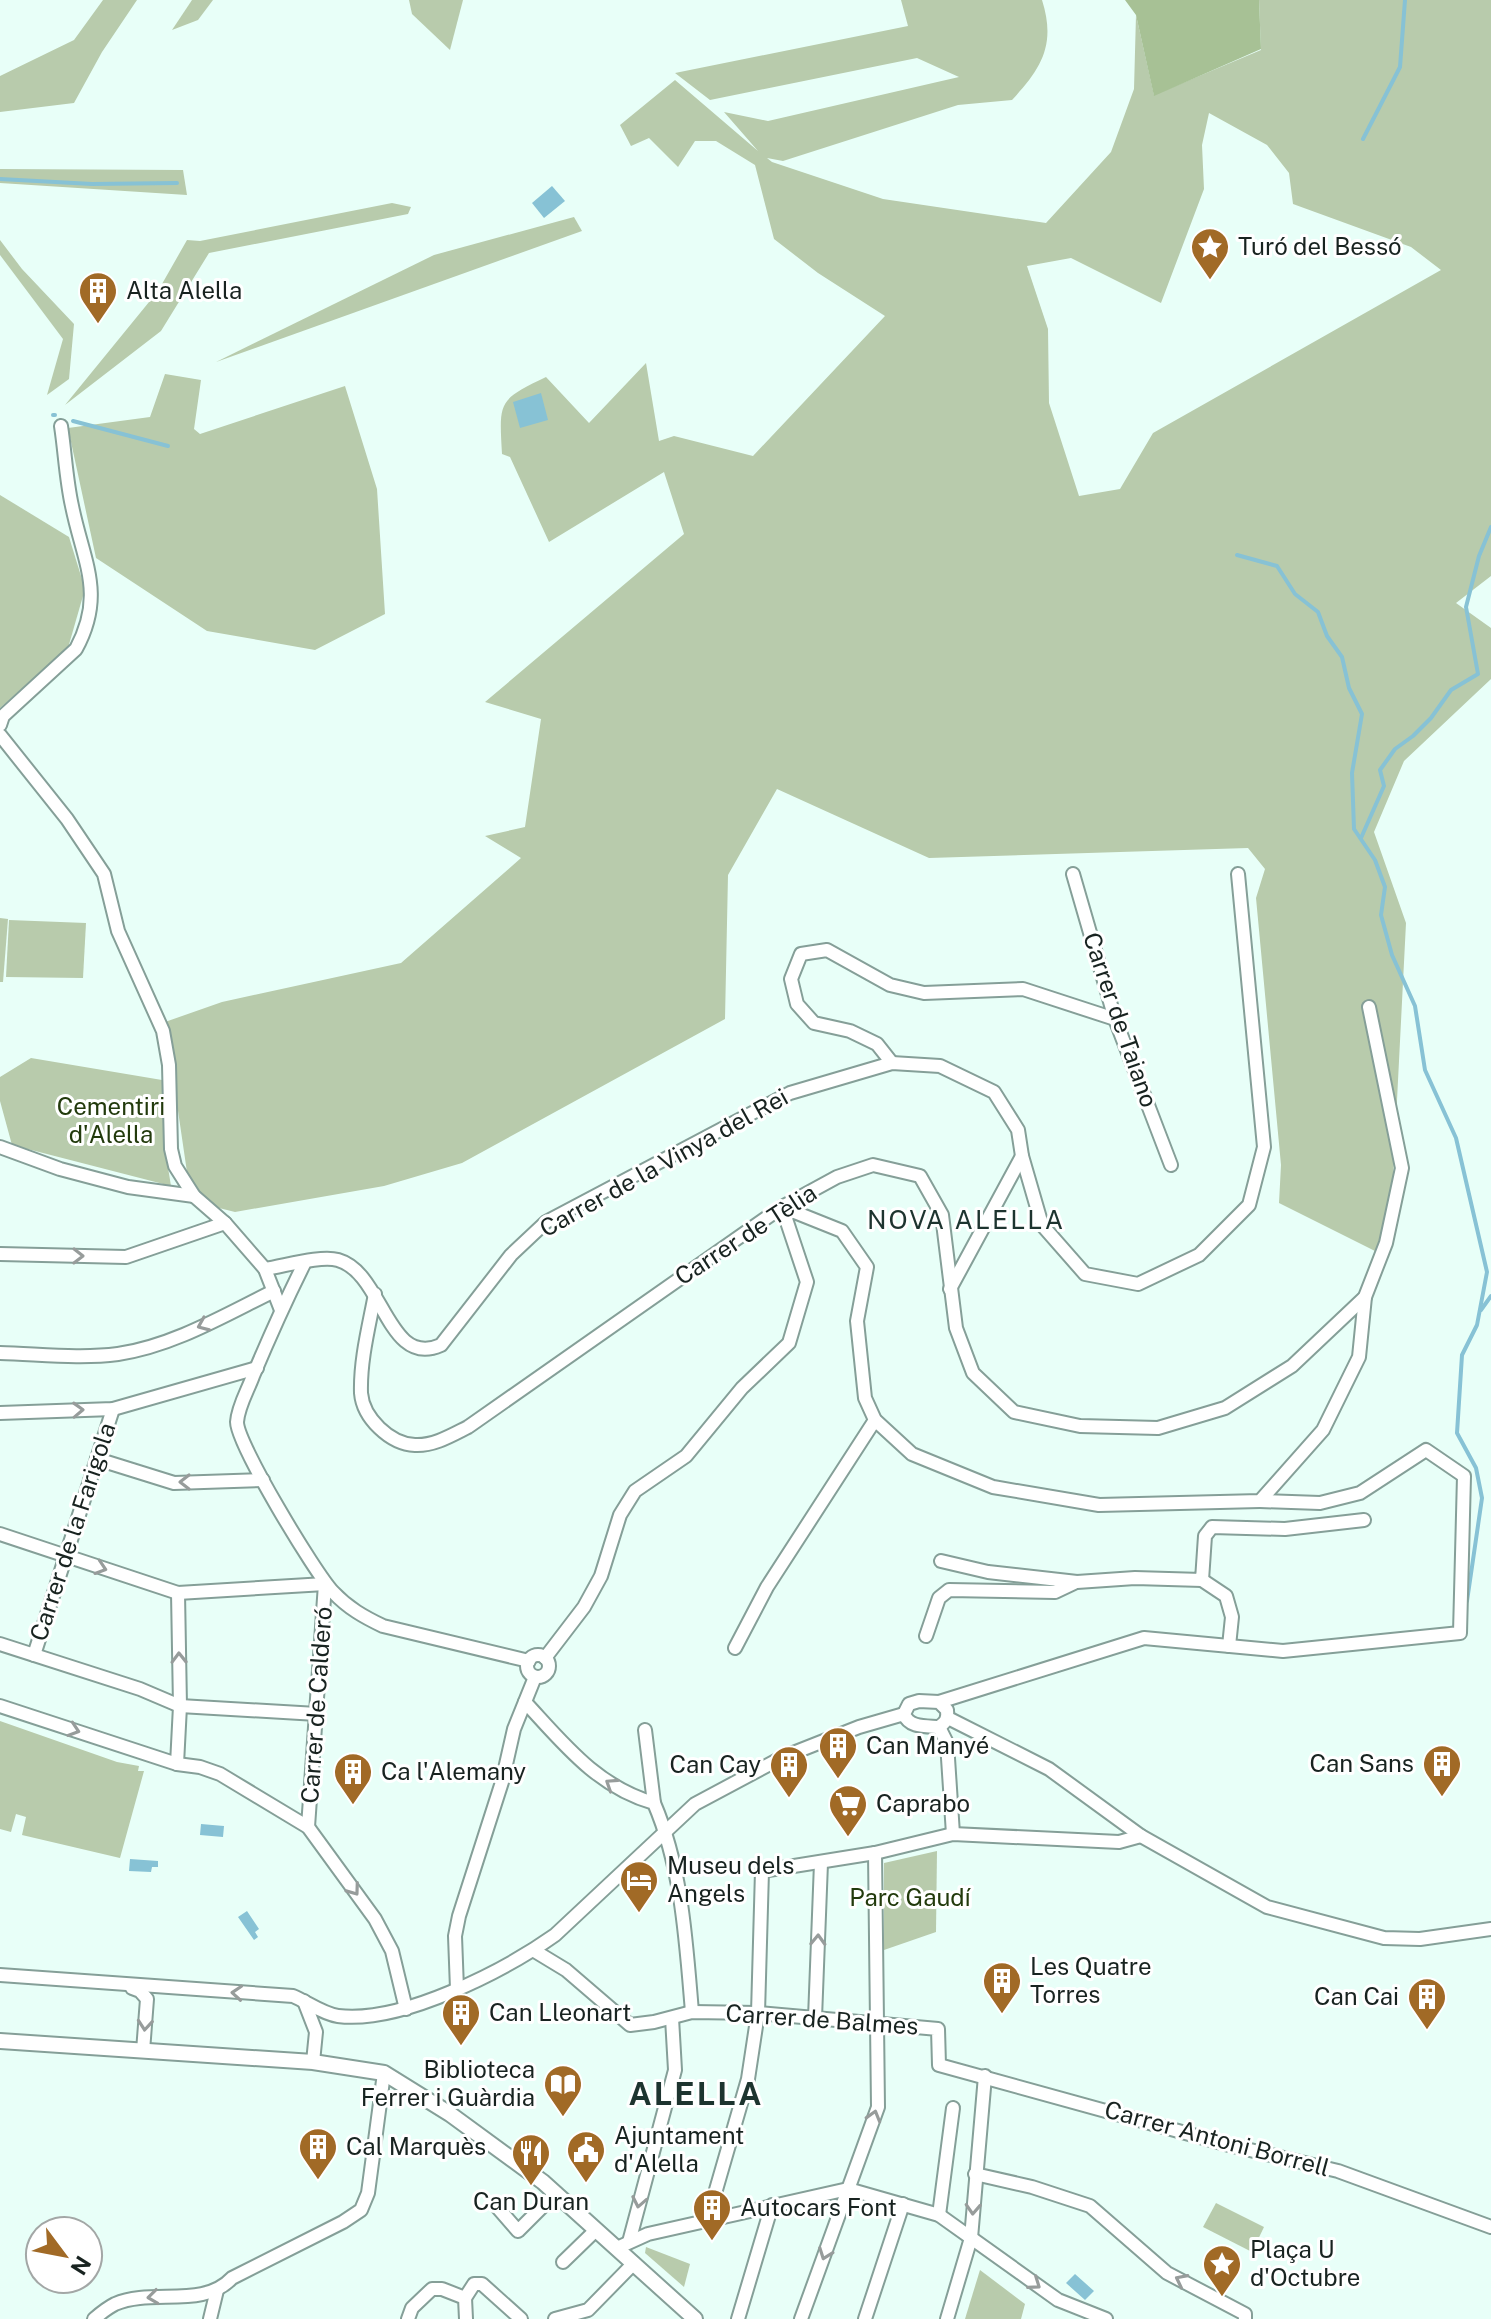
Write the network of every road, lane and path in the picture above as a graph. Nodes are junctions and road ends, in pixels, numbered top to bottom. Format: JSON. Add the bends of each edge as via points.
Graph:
{"nodes":[{"id":1,"x":61,"y":426,"type":"dead end"},
{"id":2,"x":0,"y":725,"type":"edge"},
{"id":3,"x":0,"y":735,"type":"edge"},
{"id":4,"x":1073,"y":874,"type":"dead end"},
{"id":5,"x":1238,"y":874,"type":"dead end"},
{"id":6,"x":1369,"y":1007,"type":"dead end"},
{"id":7,"x":1115,"y":1019,"type":"junction"},
{"id":8,"x":892,"y":1063,"type":"junction"},
{"id":9,"x":0,"y":1147,"type":"edge"},
{"id":10,"x":1022,"y":1156,"type":"junction"},
{"id":11,"x":1171,"y":1165,"type":"dead end"},
{"id":12,"x":194,"y":1196,"type":"junction"},
{"id":13,"x":782,"y":1207,"type":"junction"},
{"id":14,"x":225,"y":1223,"type":"junction"},
{"id":15,"x":0,"y":1254,"type":"edge"},
{"id":16,"x":304,"y":1264,"type":"junction"},
{"id":17,"x":265,"y":1269,"type":"junction"},
{"id":18,"x":950,"y":1289,"type":"junction"},
{"id":19,"x":274,"y":1291,"type":"junction"},
{"id":20,"x":375,"y":1294,"type":"junction"},
{"id":21,"x":1365,"y":1297,"type":"junction"},
{"id":22,"x":281,"y":1310,"type":"junction"},
{"id":23,"x":0,"y":1353,"type":"edge"},
{"id":24,"x":257,"y":1368,"type":"junction"},
{"id":25,"x":113,"y":1409,"type":"junction"},
{"id":26,"x":0,"y":1413,"type":"edge"},
{"id":27,"x":875,"y":1420,"type":"junction"},
{"id":28,"x":97,"y":1459,"type":"junction"},
{"id":29,"x":263,"y":1480,"type":"junction"},
{"id":30,"x":1260,"y":1501,"type":"junction"},
{"id":31,"x":1364,"y":1520,"type":"dead end"},
{"id":32,"x":0,"y":1534,"type":"edge"},
{"id":33,"x":65,"y":1556,"type":"junction"},
{"id":34,"x":941,"y":1561,"type":"dead end"},
{"id":35,"x":1202,"y":1580,"type":"junction"},
{"id":36,"x":1077,"y":1582,"type":"junction"},
{"id":37,"x":325,"y":1584,"type":"junction"},
{"id":38,"x":178,"y":1593,"type":"junction"},
{"id":39,"x":344,"y":1604,"type":"junction"},
{"id":40,"x":323,"y":1617,"type":"junction"},
{"id":41,"x":926,"y":1636,"type":"dead end"},
{"id":42,"x":0,"y":1644,"type":"edge"},
{"id":43,"x":1229,"y":1646,"type":"junction"},
{"id":44,"x":735,"y":1648,"type":"dead end"},
{"id":45,"x":34,"y":1655,"type":"junction"},
{"id":46,"x":545,"y":1658,"type":"junction"},
{"id":47,"x":529,"y":1661,"type":"junction"},
{"id":48,"x":535,"y":1677,"type":"junction"},
{"id":49,"x":525,"y":1702,"type":"junction"},
{"id":50,"x":939,"y":1702,"type":"junction"},
{"id":51,"x":0,"y":1706,"type":"edge"},
{"id":52,"x":180,"y":1706,"type":"junction"},
{"id":53,"x":317,"y":1714,"type":"junction"},
{"id":54,"x":904,"y":1714,"type":"junction"},
{"id":55,"x":943,"y":1723,"type":"junction"},
{"id":56,"x":645,"y":1730,"type":"dead end"},
{"id":57,"x":177,"y":1764,"type":"junction"},
{"id":58,"x":654,"y":1803,"type":"junction"},
{"id":59,"x":308,"y":1827,"type":"junction"},
{"id":60,"x":666,"y":1831,"type":"junction"},
{"id":61,"x":953,"y":1834,"type":"junction"},
{"id":62,"x":1141,"y":1836,"type":"junction"},
{"id":63,"x":875,"y":1853,"type":"junction"},
{"id":64,"x":821,"y":1863,"type":"junction"},
{"id":65,"x":1491,"y":1929,"type":"edge"},
{"id":66,"x":533,"y":1950,"type":"junction"},
{"id":67,"x":0,"y":1975,"type":"edge"},
{"id":68,"x":125,"y":1985,"type":"junction"},
{"id":69,"x":169,"y":1989,"type":"junction"},
{"id":70,"x":457,"y":1989,"type":"junction"},
{"id":71,"x":147,"y":1999,"type":"junction"},
{"id":72,"x":304,"y":2001,"type":"junction"},
{"id":73,"x":406,"y":2009,"type":"junction"},
{"id":74,"x":692,"y":2012,"type":"junction"},
{"id":75,"x":758,"y":2013,"type":"junction"},
{"id":76,"x":335,"y":2016,"type":"junction"},
{"id":77,"x":672,"y":2018,"type":"junction"},
{"id":78,"x":815,"y":2018,"type":"junction"},
{"id":79,"x":876,"y":2024,"type":"junction"},
{"id":80,"x":316,"y":2032,"type":"junction"},
{"id":81,"x":0,"y":2041,"type":"edge"},
{"id":82,"x":143,"y":2051,"type":"junction"},
{"id":83,"x":313,"y":2062,"type":"junction"},
{"id":84,"x":939,"y":2065,"type":"joint"},
{"id":85,"x":384,"y":2073,"type":"junction"},
{"id":86,"x":985,"y":2076,"type":"junction"},
{"id":87,"x":953,"y":2108,"type":"dead end"},
{"id":88,"x":975,"y":2174,"type":"junction"},
{"id":89,"x":848,"y":2189,"type":"junction"},
{"id":90,"x":556,"y":2193,"type":"junction"},
{"id":91,"x":903,"y":2204,"type":"junction"},
{"id":92,"x":772,"y":2205,"type":"junction"},
{"id":93,"x":498,"y":2208,"type":"dead end"},
{"id":94,"x":939,"y":2215,"type":"junction"},
{"id":95,"x":707,"y":2221,"type":"junction"},
{"id":96,"x":1491,"y":2227,"type":"edge"},
{"id":97,"x":596,"y":2230,"type":"junction"},
{"id":98,"x":971,"y":2238,"type":"junction"},
{"id":99,"x":623,"y":2245,"type":"junction"},
{"id":100,"x":563,"y":2262,"type":"dead end"},
{"id":101,"x":634,"y":2263,"type":"junction"},
{"id":102,"x":217,"y":2290,"type":"junction"},
{"id":103,"x":465,"y":2298,"type":"junction"},
{"id":104,"x":408,"y":2318,"type":"edge"},
{"id":105,"x":94,"y":2319,"type":"edge"},
{"id":106,"x":210,"y":2319,"type":"edge"},
{"id":107,"x":466,"y":2319,"type":"edge"},
{"id":108,"x":521,"y":2319,"type":"edge"},
{"id":109,"x":555,"y":2319,"type":"edge"},
{"id":110,"x":695,"y":2319,"type":"edge"},
{"id":111,"x":738,"y":2319,"type":"edge"},
{"id":112,"x":801,"y":2319,"type":"edge"},
{"id":113,"x":865,"y":2319,"type":"edge"},
{"id":114,"x":947,"y":2319,"type":"edge"},
{"id":115,"x":1106,"y":2319,"type":"edge"},
{"id":116,"x":1245,"y":2319,"type":"edge"}],
"edges":[{"from":1,"to":2,"type":"street","via":[[92,604],[76,649],[3,716]]},
{"from":3,"to":12,"type":"street","via":[[104,874],[118,931],[163,1031],[171,1149]]},
{"from":4,"to":7,"type":"street","name":"Carrer de Taiano"},
{"from":5,"to":10,"type":"street","name":"Carrer de la Vinya del Rei","via":[[1264,1147],[1249,1205],[1199,1255],[1138,1284],[1085,1274],[1042,1225]]},
{"from":6,"to":21,"type":"street","name":"Carrer de Tèlia","via":[[1402,1168],[1386,1243]]},
{"from":7,"to":8,"type":"street","via":[[1023,989],[924,993],[890,985],[827,950],[801,954],[791,979],[797,1004],[814,1023],[877,1044]]},
{"from":7,"to":11,"type":"street","name":"Carrer de Taiano"},
{"from":8,"to":10,"type":"street","name":"Carrer de la Vinya del Rei","via":[[940,1066],[994,1092],[1018,1130]]},
{"from":8,"to":20,"type":"street","name":"Carrer de la Vinya del Rei","via":[[790,1093],[546,1222],[511,1255],[441,1345],[429,1351],[404,1342]]},
{"from":9,"to":12,"type":"street","via":[[128,1187]]},
{"from":10,"to":18,"type":"street"},
{"from":12,"to":14,"type":"street"},
{"from":13,"to":18,"type":"street","name":"Carrer de Tèlia","via":[[837,1177],[873,1165],[920,1176],[942,1215]]},
{"from":13,"to":20,"type":"street","name":"Carrer de Tèlia","via":[[441,1441],[404,1443],[378,1427],[367,1411],[362,1373]]},
{"from":13,"to":27,"type":"street","via":[[842,1231],[867,1267],[857,1321],[865,1398]]},
{"from":13,"to":46,"type":"street","via":[[807,1282],[789,1343],[742,1388],[686,1456],[635,1491],[620,1515],[601,1576]]},
{"from":15,"to":14,"type":"street","one_way":true,"via":[[126,1257]]},
{"from":14,"to":17,"type":"street"},
{"from":16,"to":17,"type":"street","name":"Carrer de la Vinya del Rei"},
{"from":16,"to":20,"type":"street","name":"Carrer de la Vinya del Rei","via":[[324,1257],[341,1260]]},
{"from":16,"to":22,"type":"street"},
{"from":17,"to":19,"type":"street"},
{"from":18,"to":21,"type":"street","name":"Carrer de Tèlia","via":[[956,1328],[973,1373],[1014,1412],[1080,1426],[1158,1428],[1225,1408],[1292,1366]]},
{"from":19,"to":22,"type":"street"},
{"from":19,"to":23,"type":"street","one_way":true,"via":[[206,1325],[130,1352]]},
{"from":21,"to":30,"type":"street","via":[[1359,1357],[1323,1430]]},
{"from":22,"to":24,"type":"street"},
{"from":24,"to":25,"type":"street"},
{"from":24,"to":29,"type":"street","via":[[238,1427]]},
{"from":26,"to":25,"type":"street","one_way":true},
{"from":25,"to":28,"type":"street","name":"Carrer de la Farigola"},
{"from":27,"to":30,"type":"street","via":[[912,1454],[993,1487],[1099,1505]]},
{"from":27,"to":44,"type":"street","via":[[767,1587]]},
{"from":29,"to":28,"type":"street","one_way":true,"via":[[174,1483]]},
{"from":28,"to":33,"type":"street","name":"Carrer de la Farigola"},
{"from":29,"to":37,"type":"street"},
{"from":30,"to":43,"type":"street","via":[[1320,1503],[1360,1493],[1426,1450],[1464,1476],[1460,1633],[1283,1651]]},
{"from":31,"to":35,"type":"street","via":[[1285,1529],[1212,1527],[1205,1536]]},
{"from":32,"to":33,"type":"street"},
{"from":33,"to":38,"type":"street","one_way":true},
{"from":33,"to":45,"type":"street","name":"Carrer de la Farigola"},
{"from":34,"to":36,"type":"street"},
{"from":35,"to":36,"type":"street"},
{"from":35,"to":43,"type":"street","via":[[1226,1596],[1232,1617]]},
{"from":36,"to":41,"type":"street","via":[[1055,1592],[949,1590],[939,1598]]},
{"from":37,"to":38,"type":"street"},
{"from":37,"to":39,"type":"street"},
{"from":37,"to":40,"type":"street","name":"Carrer de Calderó"},
{"from":52,"to":38,"type":"street","one_way":true},
{"from":39,"to":40,"type":"street"},
{"from":39,"to":47,"type":"street","via":[[383,1626]]},
{"from":40,"to":53,"type":"street","name":"Carrer de Calderó"},
{"from":42,"to":45,"type":"street"},
{"from":43,"to":50,"type":"street","via":[[1144,1638]]},
{"from":45,"to":52,"type":"street"},
{"from":46,"to":47,"type":"street"},
{"from":46,"to":48,"type":"street","via":[[546,1674]]},
{"from":47,"to":48,"type":"street","via":[[528,1671]]},
{"from":48,"to":49,"type":"street"},
{"from":58,"to":49,"type":"street","one_way":true,"via":[[630,1796],[581,1763]]},
{"from":49,"to":70,"type":"street","via":[[459,1916]]},
{"from":50,"to":54,"type":"street","via":[[909,1704]]},
{"from":50,"to":55,"type":"street","via":[[947,1710]]},
{"from":51,"to":57,"type":"street","one_way":true},
{"from":52,"to":53,"type":"street"},
{"from":52,"to":57,"type":"street"},
{"from":53,"to":59,"type":"street","name":"Carrer de Calderó"},
{"from":54,"to":55,"type":"street","via":[[913,1724]]},
{"from":54,"to":60,"type":"street","via":[[783,1757],[695,1804]]},
{"from":55,"to":61,"type":"street"},
{"from":55,"to":62,"type":"street","via":[[1049,1769]]},
{"from":56,"to":58,"type":"street"},
{"from":57,"to":59,"type":"street","via":[[220,1774]]},
{"from":58,"to":60,"type":"street"},
{"from":59,"to":73,"type":"street","one_way":true,"via":[[375,1919],[392,1951]]},
{"from":60,"to":66,"type":"street"},
{"from":60,"to":74,"type":"street","via":[[684,1918]]},
{"from":61,"to":62,"type":"street","via":[[1119,1842]]},
{"from":61,"to":63,"type":"street"},
{"from":62,"to":65,"type":"street","via":[[1267,1907],[1327,1924],[1384,1938],[1420,1939]]},
{"from":63,"to":64,"type":"street"},
{"from":63,"to":79,"type":"street"},
{"from":64,"to":75,"type":"street","via":[[762,1871]]},
{"from":78,"to":64,"type":"street","one_way":true},
{"from":66,"to":70,"type":"street"},
{"from":66,"to":77,"type":"street","name":"Carrer de Balmes","via":[[566,1970],[630,2025]]},
{"from":67,"to":68,"type":"street"},
{"from":68,"to":69,"type":"street"},
{"from":68,"to":71,"type":"street"},
{"from":69,"to":71,"type":"street"},
{"from":72,"to":69,"type":"street","one_way":true,"via":[[293,1996]]},
{"from":70,"to":73,"type":"street"},
{"from":71,"to":82,"type":"street","one_way":true},
{"from":72,"to":76,"type":"street"},
{"from":72,"to":80,"type":"street"},
{"from":73,"to":76,"type":"street"},
{"from":74,"to":75,"type":"street","name":"Carrer de Balmes"},
{"from":74,"to":77,"type":"street","name":"Carrer de Balmes"},
{"from":75,"to":78,"type":"street","name":"Carrer de Balmes"},
{"from":75,"to":95,"type":"street","via":[[748,2079]]},
{"from":76,"to":80,"type":"street","via":[[321,2022]]},
{"from":77,"to":99,"type":"street","one_way":true,"via":[[675,2070]]},
{"from":78,"to":79,"type":"street","name":"Carrer de Balmes"},
{"from":79,"to":84,"type":"street","name":"Carrer de Balmes","via":[[938,2029]]},
{"from":89,"to":79,"type":"street","one_way":true,"via":[[878,2107]]},
{"from":80,"to":83,"type":"street"},
{"from":81,"to":82,"type":"main road"},
{"from":82,"to":83,"type":"main road"},
{"from":83,"to":85,"type":"main road"},
{"from":84,"to":86,"type":"street","name":"Carrer Antoni Borrell"},
{"from":85,"to":90,"type":"main road"},
{"from":85,"to":102,"type":"street","via":[[368,2193],[361,2210]]},
{"from":86,"to":88,"type":"street"},
{"from":86,"to":96,"type":"street","name":"Carrer Antoni Borrell","via":[[1338,2171]]},
{"from":87,"to":94,"type":"street"},
{"from":88,"to":98,"type":"street","one_way":true},
{"from":116,"to":88,"type":"street","one_way":true,"via":[[1245,2314],[1167,2273],[1090,2206]]},
{"from":89,"to":91,"type":"street"},
{"from":89,"to":92,"type":"street"},
{"from":89,"to":112,"type":"street","one_way":true},
{"from":90,"to":93,"type":"street","via":[[518,2231]]},
{"from":90,"to":97,"type":"main road"},
{"from":91,"to":94,"type":"street"},
{"from":91,"to":113,"type":"street"},
{"from":92,"to":95,"type":"street"},
{"from":92,"to":111,"type":"street"},
{"from":94,"to":98,"type":"street"},
{"from":95,"to":99,"type":"street"},
{"from":97,"to":99,"type":"main road"},
{"from":97,"to":100,"type":"street"},
{"from":98,"to":114,"type":"street"},
{"from":98,"to":115,"type":"street","one_way":true,"via":[[1058,2300]]},
{"from":99,"to":101,"type":"main road"},
{"from":101,"to":109,"type":"street","via":[[588,2310]]},
{"from":101,"to":110,"type":"main road"},
{"from":102,"to":105,"type":"street","one_way":true,"via":[[118,2302]]},
{"from":102,"to":106,"type":"street"},
{"from":103,"to":104,"type":"street","via":[[432,2289]]},
{"from":103,"to":107,"type":"street"},
{"from":103,"to":108,"type":"street","via":[[474,2284],[482,2284]]}]}
